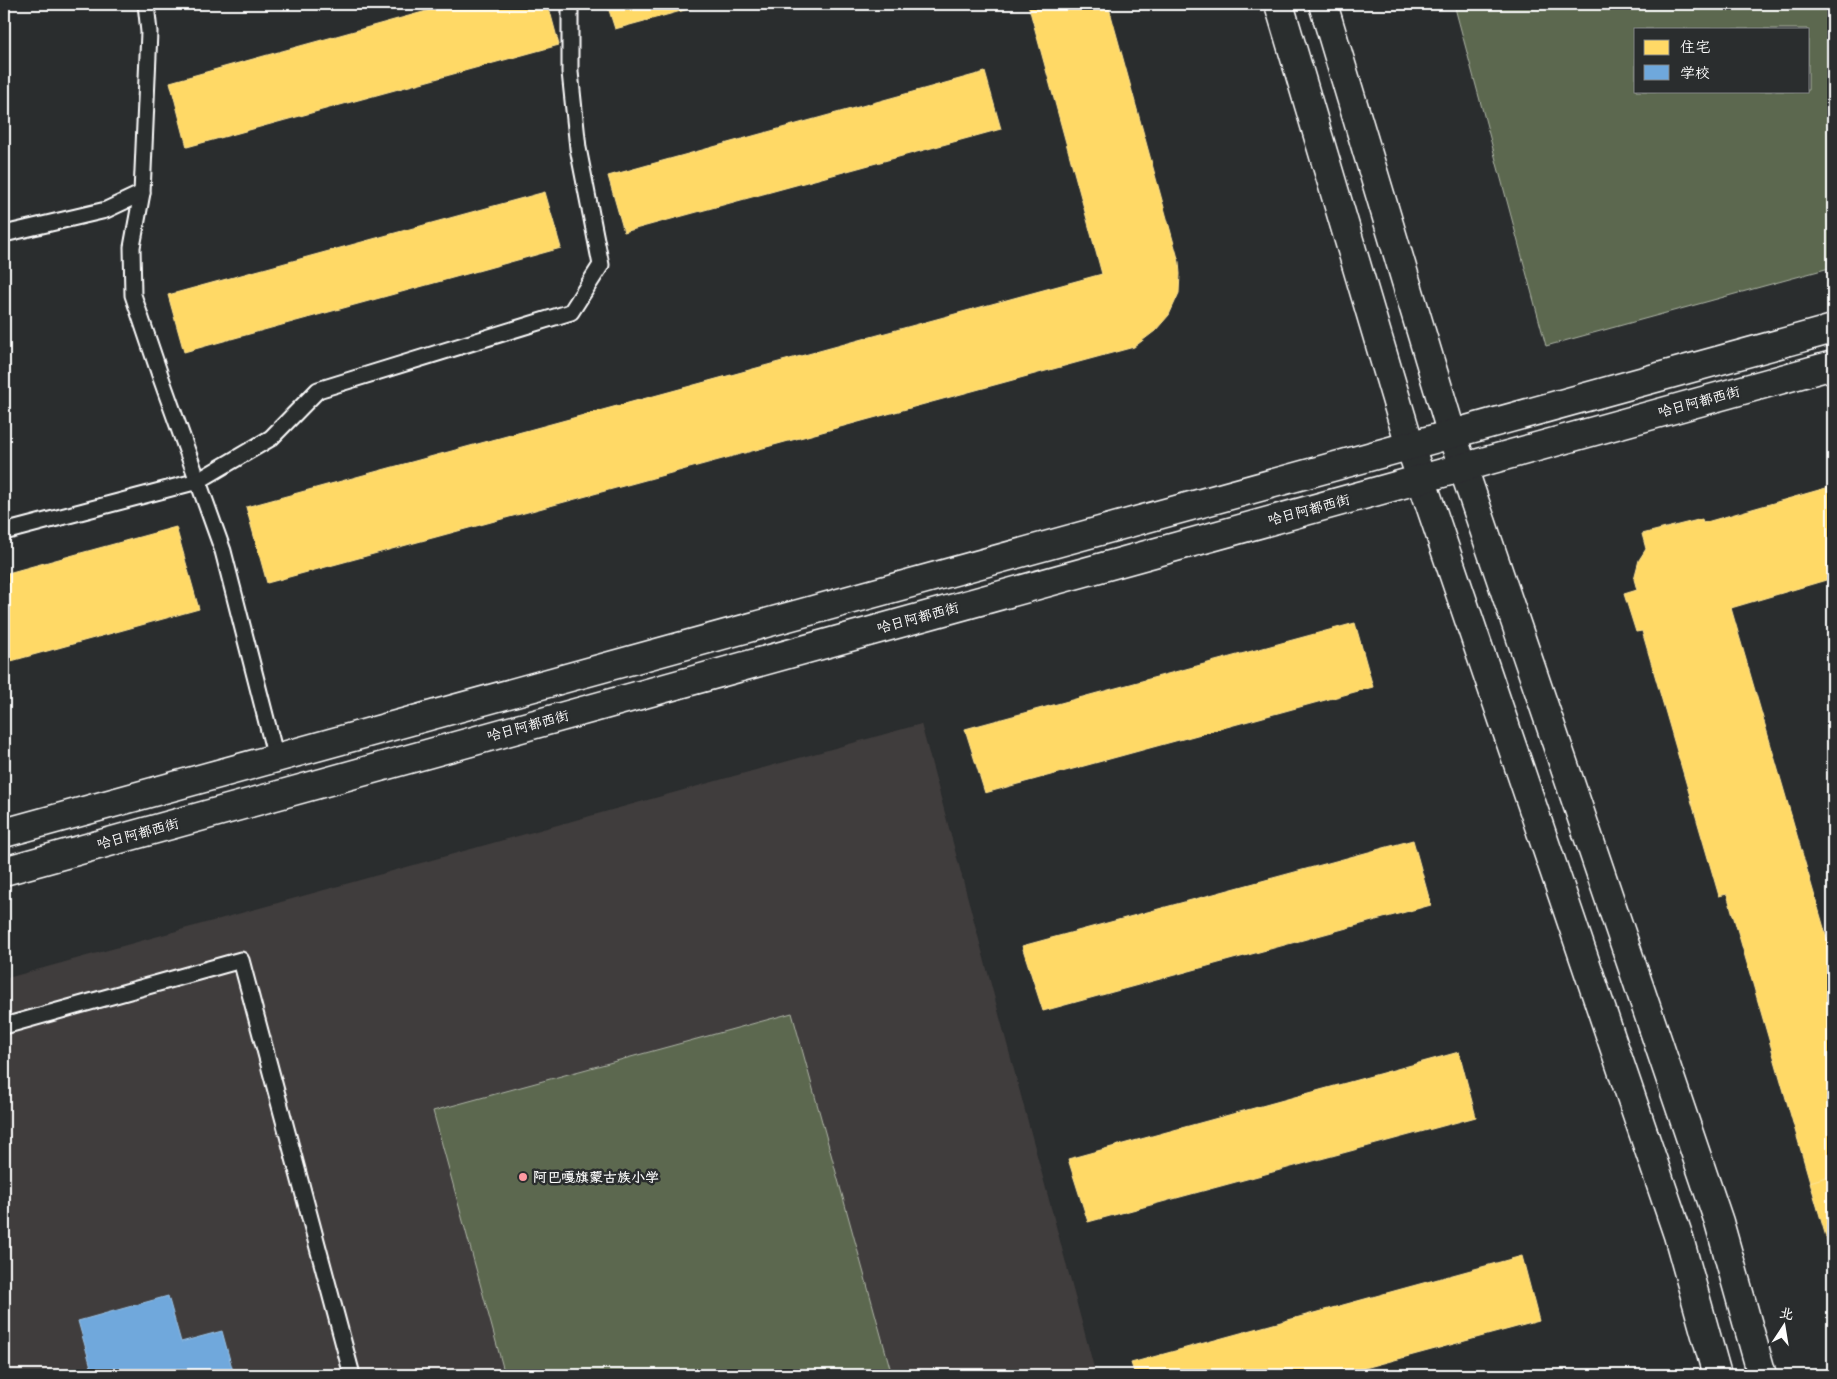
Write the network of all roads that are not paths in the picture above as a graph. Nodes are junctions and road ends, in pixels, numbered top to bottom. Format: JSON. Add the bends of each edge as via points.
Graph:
{"nodes":[{"id":1,"x":146,"y":4,"type":"edge"},
{"id":2,"x":570,"y":4,"type":"edge"},
{"id":3,"x":1279,"y":4,"type":"edge"},
{"id":4,"x":1323,"y":4,"type":"edge"},
{"id":5,"x":142,"y":193,"type":"junction"},
{"id":6,"x":4,"y":234,"type":"edge"},
{"id":7,"x":1833,"y":329,"type":"edge"},
{"id":8,"x":1833,"y":365,"type":"edge"},
{"id":9,"x":1452,"y":434,"type":"junction"},
{"id":10,"x":1410,"y":446,"type":"junction"},
{"id":11,"x":1463,"y":467,"type":"junction"},
{"id":12,"x":1421,"y":479,"type":"junction"},
{"id":13,"x":198,"y":481,"type":"junction"},
{"id":14,"x":4,"y":532,"type":"edge"},
{"id":15,"x":276,"y":758,"type":"junction"},
{"id":16,"x":4,"y":833,"type":"edge"},
{"id":17,"x":4,"y":871,"type":"edge"},
{"id":18,"x":4,"y":1026,"type":"edge"},
{"id":19,"x":352,"y":1375,"type":"edge"},
{"id":20,"x":1717,"y":1375,"type":"edge"},
{"id":21,"x":1762,"y":1375,"type":"edge"}],
"edges":[{"from":1,"to":5,"type":"lane","via":[[149,32]]},
{"from":2,"to":13,"type":"lane","via":[[570,72],[578,148],[601,266],[571,312],[318,390],[271,438]]},
{"from":3,"to":10,"type":"main road"},
{"from":4,"to":9,"type":"main road"},
{"from":5,"to":6,"type":"lane","via":[[106,210]]},
{"from":5,"to":13,"type":"lane","via":[[132,247],[133,295]]},
{"from":7,"to":9,"type":"main road"},
{"from":8,"to":11,"type":"main road","name":"哈日阿都西街"},
{"from":9,"to":10,"type":"main road"},
{"from":9,"to":11,"type":"main road"},
{"from":10,"to":12,"type":"main road"},
{"from":10,"to":15,"type":"main road"},
{"from":11,"to":12,"type":"main road","name":"哈日阿都西街"},
{"from":11,"to":21,"type":"main road","via":[[1716,1212]]},
{"from":12,"to":17,"type":"main road","name":"哈日阿都西街"},
{"from":12,"to":20,"type":"main road","via":[[1678,1235]]},
{"from":13,"to":14,"type":"lane"},
{"from":13,"to":15,"type":"lane","via":[[223,551]]},
{"from":15,"to":16,"type":"main road"},
{"from":18,"to":19,"type":"lane","via":[[241,960]]}]}
